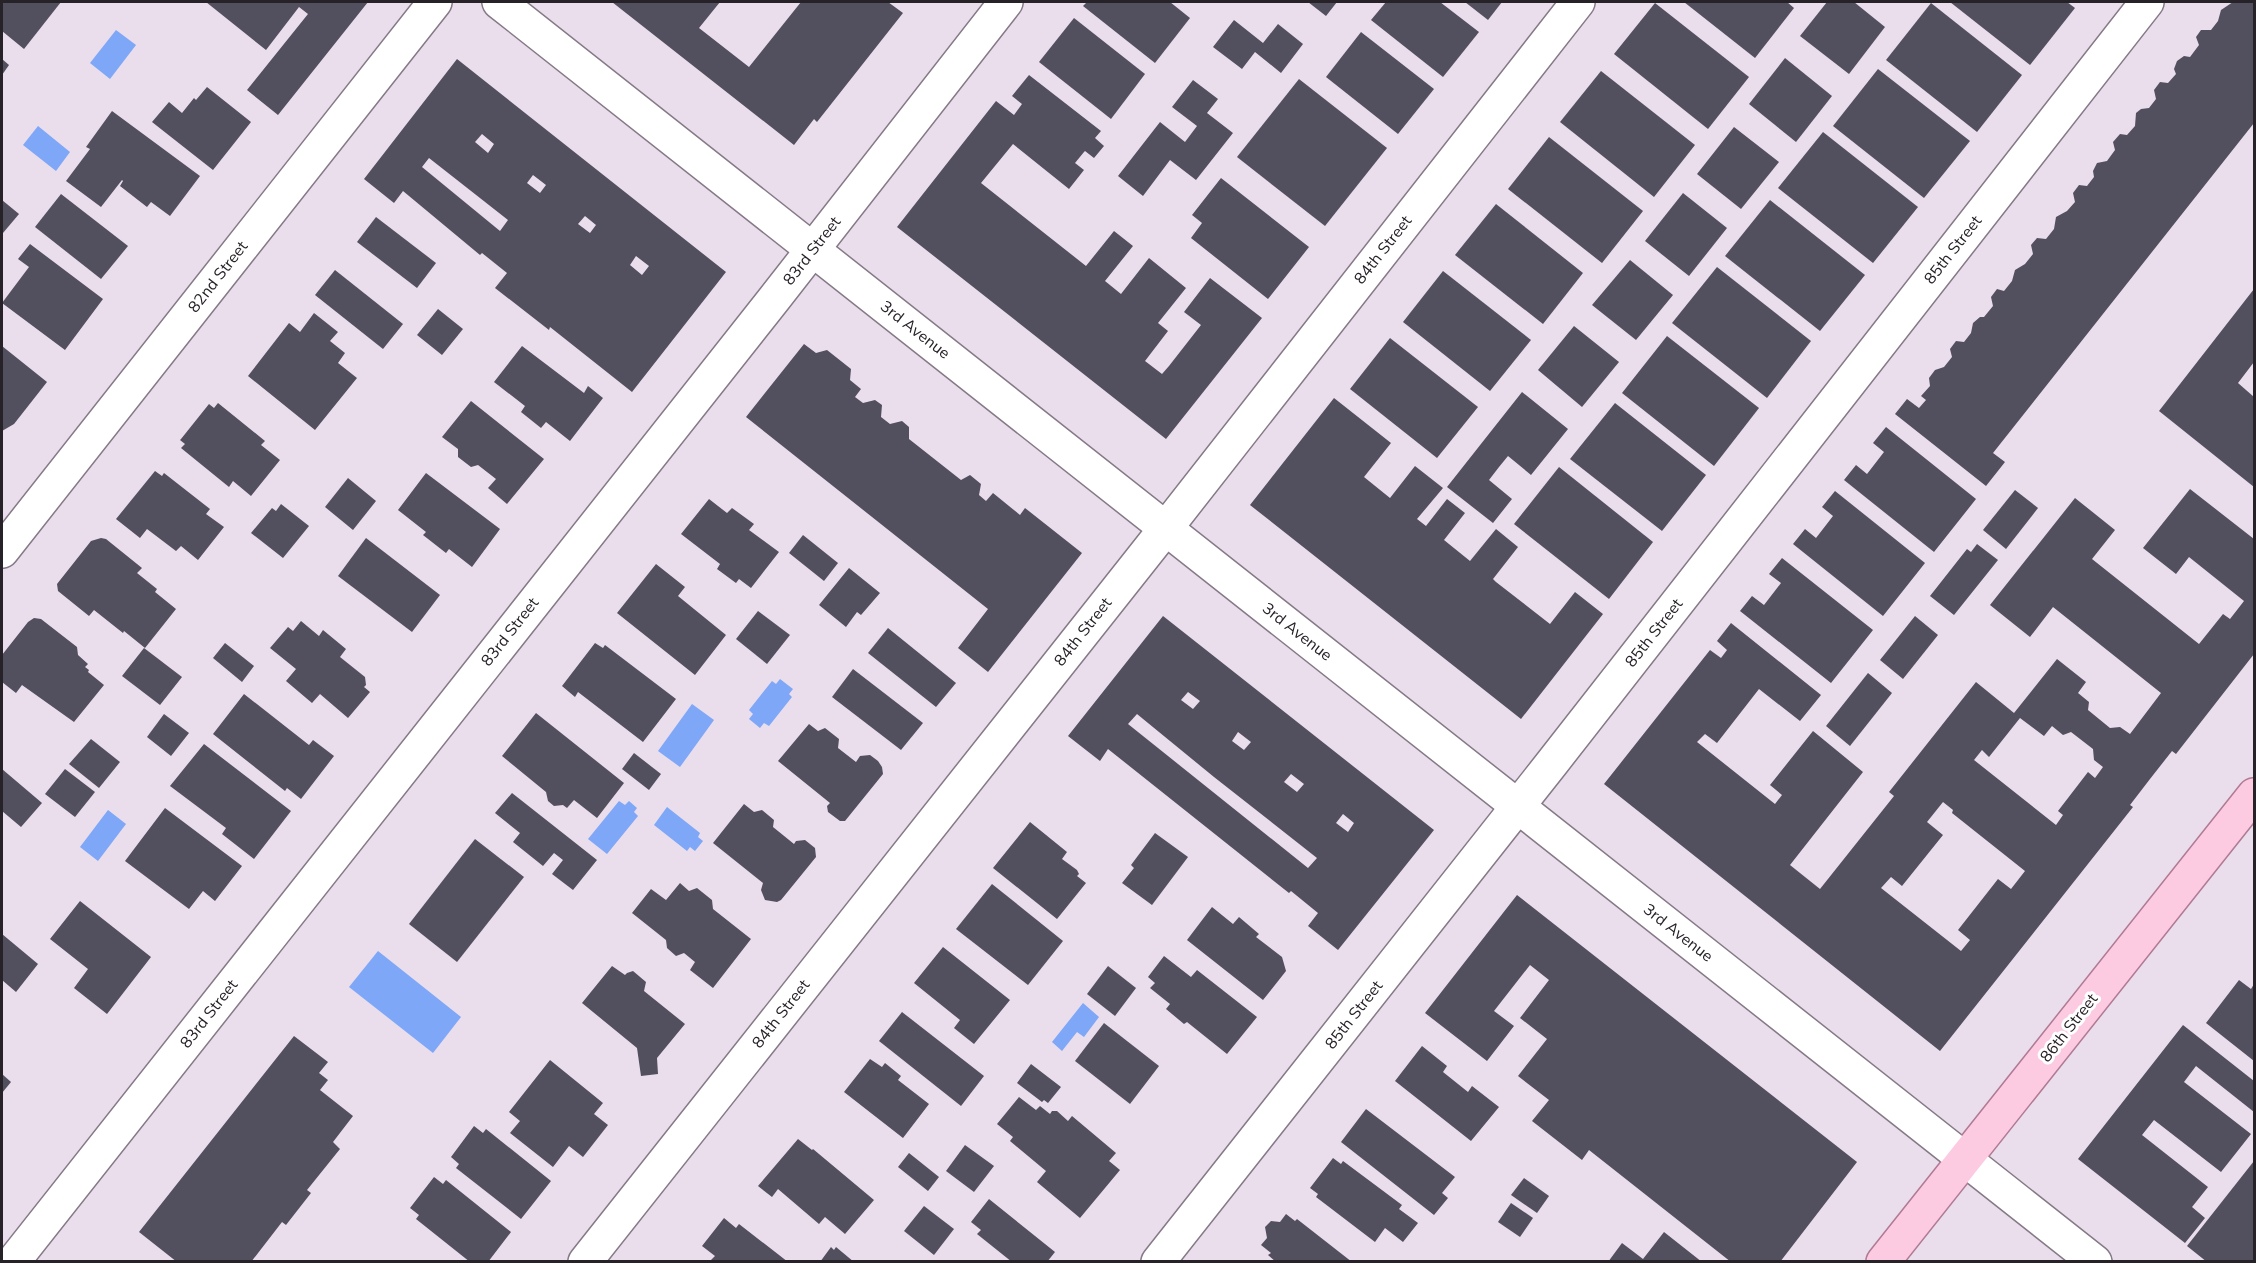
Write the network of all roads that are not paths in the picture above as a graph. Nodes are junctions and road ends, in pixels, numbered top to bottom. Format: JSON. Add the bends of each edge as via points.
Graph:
{"nodes":[{"id":1,"x":435,"y":2,"type":"edge"},
{"id":2,"x":499,"y":2,"type":"edge"},
{"id":3,"x":1006,"y":2,"type":"edge"},
{"id":4,"x":1578,"y":2,"type":"edge"},
{"id":5,"x":2147,"y":2,"type":"edge"},
{"id":6,"x":813,"y":250,"type":"junction"},
{"id":7,"x":1166,"y":528,"type":"junction"},
{"id":8,"x":2,"y":551,"type":"edge"},
{"id":9,"x":2254,"y":795,"type":"edge"},
{"id":10,"x":1518,"y":807,"type":"junction"},
{"id":11,"x":1965,"y":1159,"type":"junction"},
{"id":12,"x":13,"y":1262,"type":"edge"},
{"id":13,"x":585,"y":1262,"type":"edge"},
{"id":14,"x":1158,"y":1262,"type":"edge"},
{"id":15,"x":1883,"y":1262,"type":"edge"},
{"id":16,"x":2095,"y":1262,"type":"edge"}],
"edges":[{"from":1,"to":8,"type":"street","name":"82nd Street"},
{"from":2,"to":6,"type":"street","name":"3rd Avenue"},
{"from":3,"to":6,"type":"street","name":"83rd Street"},
{"from":4,"to":7,"type":"street","name":"84th Street"},
{"from":5,"to":10,"type":"street","name":"85th Street"},
{"from":6,"to":7,"type":"street","name":"3rd Avenue"},
{"from":6,"to":12,"type":"street","name":"83rd Street"},
{"from":7,"to":10,"type":"street","name":"3rd Avenue"},
{"from":7,"to":13,"type":"street","name":"84th Street"},
{"from":9,"to":11,"type":"main road","name":"86th Street"},
{"from":10,"to":11,"type":"street","name":"3rd Avenue"},
{"from":10,"to":14,"type":"street","name":"85th Street"},
{"from":11,"to":15,"type":"main road","name":"86th Street"},
{"from":11,"to":16,"type":"street","name":"3rd Avenue"}]}
